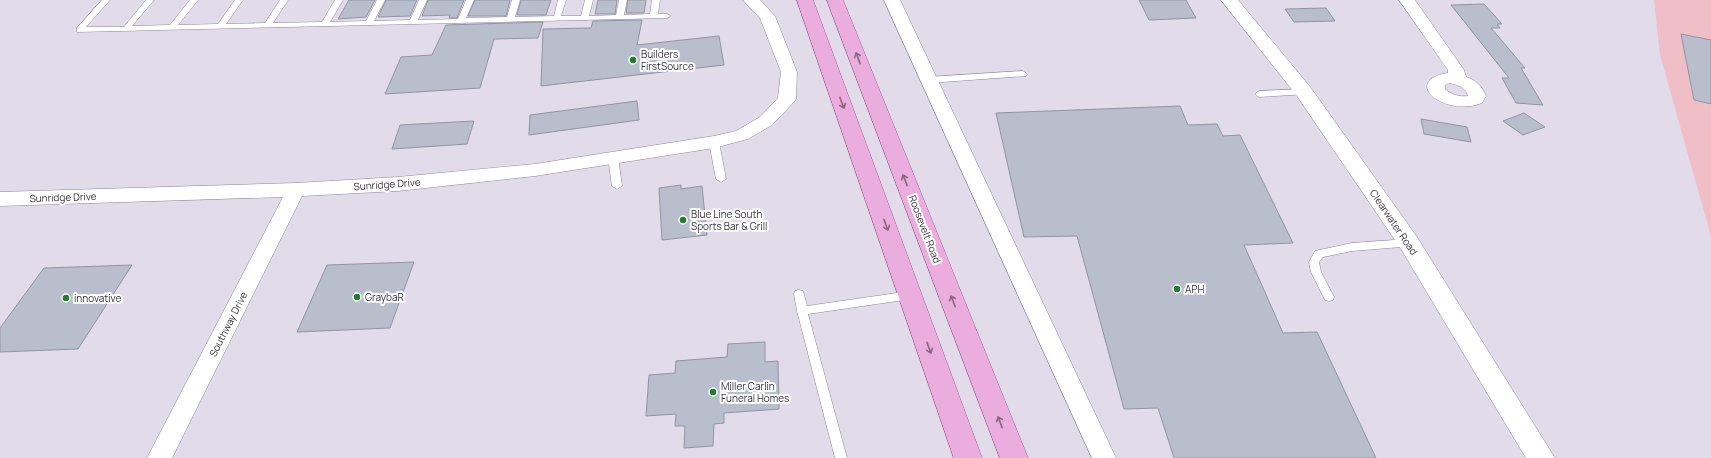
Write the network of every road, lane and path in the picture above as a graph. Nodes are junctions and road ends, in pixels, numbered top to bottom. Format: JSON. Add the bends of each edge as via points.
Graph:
{"nodes":[{"id":1,"x":106,"y":0,"type":"edge"},
{"id":2,"x":150,"y":0,"type":"edge"},
{"id":3,"x":194,"y":0,"type":"edge"},
{"id":4,"x":239,"y":0,"type":"edge"},
{"id":5,"x":284,"y":0,"type":"edge"},
{"id":6,"x":339,"y":0,"type":"edge"},
{"id":7,"x":381,"y":0,"type":"edge"},
{"id":8,"x":423,"y":0,"type":"edge"},
{"id":9,"x":470,"y":0,"type":"edge"},
{"id":10,"x":516,"y":0,"type":"edge"},
{"id":11,"x":562,"y":0,"type":"edge"},
{"id":12,"x":589,"y":0,"type":"edge"},
{"id":13,"x":623,"y":0,"type":"edge"},
{"id":14,"x":656,"y":0,"type":"edge"},
{"id":15,"x":751,"y":0,"type":"edge"},
{"id":16,"x":805,"y":0,"type":"edge"},
{"id":17,"x":835,"y":0,"type":"edge"},
{"id":18,"x":892,"y":0,"type":"edge"},
{"id":19,"x":1229,"y":0,"type":"edge"},
{"id":20,"x":1407,"y":0,"type":"edge"},
{"id":21,"x":654,"y":16,"type":"junction"},
{"id":22,"x":667,"y":16,"type":"dead end"},
{"id":23,"x":620,"y":17,"type":"junction"},
{"id":24,"x":557,"y":18,"type":"junction"},
{"id":25,"x":584,"y":18,"type":"junction"},
{"id":26,"x":510,"y":20,"type":"junction"},
{"id":27,"x":461,"y":21,"type":"junction"},
{"id":28,"x":413,"y":22,"type":"junction"},
{"id":29,"x":369,"y":23,"type":"junction"},
{"id":30,"x":325,"y":24,"type":"junction"},
{"id":31,"x":267,"y":26,"type":"junction"},
{"id":32,"x":220,"y":27,"type":"junction"},
{"id":33,"x":172,"y":28,"type":"junction"},
{"id":34,"x":126,"y":29,"type":"junction"},
{"id":35,"x":1023,"y":74,"type":"dead end"},
{"id":36,"x":929,"y":80,"type":"junction"},
{"id":37,"x":1458,"y":80,"type":"dead end"},
{"id":38,"x":1304,"y":92,"type":"junction"},
{"id":39,"x":1259,"y":94,"type":"dead end"},
{"id":40,"x":714,"y":142,"type":"junction"},
{"id":41,"x":613,"y":157,"type":"junction"},
{"id":42,"x":721,"y":179,"type":"dead end"},
{"id":43,"x":617,"y":186,"type":"dead end"},
{"id":44,"x":296,"y":190,"type":"junction"},
{"id":45,"x":0,"y":199,"type":"edge"},
{"id":46,"x":1409,"y":243,"type":"junction"},
{"id":47,"x":799,"y":294,"type":"dead end"},
{"id":48,"x":911,"y":295,"type":"junction"},
{"id":49,"x":1329,"y":297,"type":"dead end"},
{"id":50,"x":802,"y":311,"type":"junction"},
{"id":51,"x":159,"y":458,"type":"edge"},
{"id":52,"x":840,"y":458,"type":"edge"},
{"id":53,"x":968,"y":458,"type":"edge"},
{"id":54,"x":1014,"y":458,"type":"edge"},
{"id":55,"x":1104,"y":458,"type":"edge"},
{"id":56,"x":1541,"y":458,"type":"edge"}],
"edges":[{"from":1,"to":34,"type":"lane","via":[[80,30]]},
{"from":2,"to":34,"type":"lane"},
{"from":3,"to":33,"type":"lane"},
{"from":4,"to":32,"type":"lane"},
{"from":5,"to":31,"type":"lane"},
{"from":6,"to":30,"type":"lane"},
{"from":7,"to":29,"type":"lane"},
{"from":8,"to":28,"type":"lane"},
{"from":9,"to":27,"type":"lane"},
{"from":10,"to":26,"type":"lane"},
{"from":11,"to":24,"type":"lane"},
{"from":12,"to":25,"type":"lane"},
{"from":13,"to":23,"type":"lane"},
{"from":14,"to":21,"type":"lane"},
{"from":15,"to":40,"type":"street","name":"Sunridge Drive","via":[[766,16],[789,72],[787,99],[766,121],[742,135]]},
{"from":16,"to":48,"type":"main road","one_way":true},
{"from":54,"to":17,"type":"main road","name":"Roosevelt Road","one_way":true},
{"from":18,"to":36,"type":"street"},
{"from":19,"to":38,"type":"street","name":"Clearwater Road"},
{"from":20,"to":37,"type":"street","via":[[1456,70]]},
{"from":21,"to":22,"type":"lane"},
{"from":21,"to":23,"type":"lane"},
{"from":23,"to":25,"type":"lane"},
{"from":24,"to":25,"type":"lane"},
{"from":24,"to":26,"type":"lane"},
{"from":26,"to":27,"type":"lane"},
{"from":27,"to":28,"type":"lane"},
{"from":28,"to":29,"type":"lane"},
{"from":29,"to":30,"type":"lane"},
{"from":30,"to":31,"type":"lane"},
{"from":31,"to":32,"type":"lane"},
{"from":32,"to":33,"type":"lane"},
{"from":33,"to":34,"type":"lane"},
{"from":35,"to":36,"type":"lane"},
{"from":36,"to":55,"type":"street"},
{"from":38,"to":39,"type":"lane"},
{"from":38,"to":46,"type":"street","name":"Clearwater Road"},
{"from":40,"to":41,"type":"street","name":"Sunridge Drive"},
{"from":40,"to":42,"type":"lane"},
{"from":41,"to":43,"type":"lane"},
{"from":41,"to":44,"type":"street","name":"Sunridge Drive","via":[[535,170],[398,184]]},
{"from":44,"to":45,"type":"street","name":"Sunridge Drive"},
{"from":44,"to":51,"type":"street","name":"Southway Drive"},
{"from":46,"to":49,"type":"lane","via":[[1353,246],[1319,254],[1314,262],[1316,272]]},
{"from":46,"to":56,"type":"street","name":"Clearwater Road"},
{"from":47,"to":50,"type":"lane"},
{"from":48,"to":50,"type":"lane"},
{"from":48,"to":53,"type":"main road","one_way":true},
{"from":50,"to":52,"type":"lane"}]}
